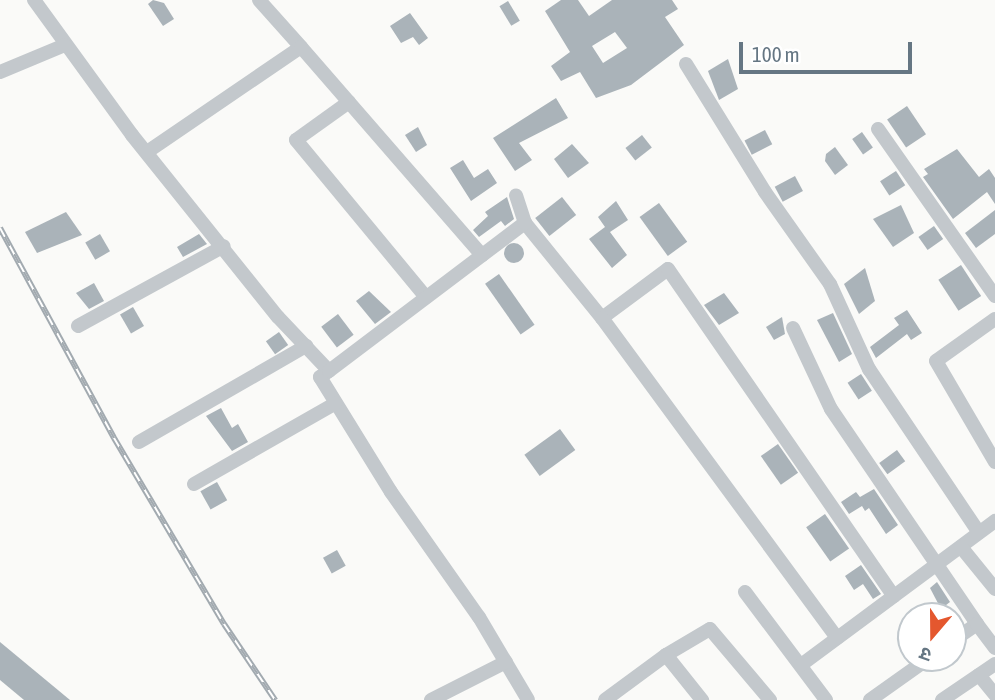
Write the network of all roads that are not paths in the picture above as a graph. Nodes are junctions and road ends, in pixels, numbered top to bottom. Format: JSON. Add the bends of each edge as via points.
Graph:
{"nodes":[{"id":1,"x":34,"y":0,"type":"edge"},
{"id":2,"x":259,"y":0,"type":"edge"},
{"id":3,"x":65,"y":45,"type":"junction"},
{"id":4,"x":301,"y":47,"type":"junction"},
{"id":5,"x":686,"y":64,"type":"dead end"},
{"id":6,"x":0,"y":72,"type":"edge"},
{"id":7,"x":349,"y":102,"type":"junction"},
{"id":8,"x":878,"y":130,"type":"dead end"},
{"id":9,"x":147,"y":152,"type":"junction"},
{"id":10,"x":516,"y":195,"type":"dead end"},
{"id":11,"x":525,"y":223,"type":"junction"},
{"id":12,"x":224,"y":246,"type":"junction"},
{"id":13,"x":482,"y":255,"type":"junction"},
{"id":14,"x":995,"y":296,"type":"edge"},
{"id":15,"x":426,"y":297,"type":"junction"},
{"id":16,"x":602,"y":318,"type":"junction"},
{"id":17,"x":995,"y":319,"type":"edge"},
{"id":18,"x":78,"y":326,"type":"dead end"},
{"id":19,"x":793,"y":328,"type":"dead end"},
{"id":20,"x":306,"y":346,"type":"junction"},
{"id":21,"x":329,"y":371,"type":"junction"},
{"id":22,"x":336,"y":403,"type":"junction"},
{"id":23,"x":139,"y":442,"type":"dead end"},
{"id":24,"x":995,"y":461,"type":"edge"},
{"id":25,"x":194,"y":484,"type":"dead end"},
{"id":26,"x":995,"y":521,"type":"edge"},
{"id":27,"x":979,"y":533,"type":"junction"},
{"id":28,"x":961,"y":547,"type":"junction"},
{"id":29,"x":937,"y":566,"type":"junction"},
{"id":30,"x":995,"y":589,"type":"edge"},
{"id":31,"x":745,"y":592,"type":"dead end"},
{"id":32,"x":894,"y":596,"type":"junction"},
{"id":33,"x":977,"y":624,"type":"junction"},
{"id":34,"x":967,"y":631,"type":"edge"},
{"id":35,"x":837,"y":638,"type":"junction"},
{"id":36,"x":995,"y":648,"type":"edge"},
{"id":37,"x":666,"y":655,"type":"junction"},
{"id":38,"x":506,"y":662,"type":"junction"},
{"id":39,"x":995,"y":664,"type":"edge"},
{"id":40,"x":801,"y":666,"type":"junction"},
{"id":41,"x":909,"y":672,"type":"edge"},
{"id":42,"x":979,"y":675,"type":"junction"},
{"id":43,"x":995,"y":695,"type":"edge"},
{"id":44,"x":431,"y":700,"type":"edge"},
{"id":45,"x":528,"y":700,"type":"edge"},
{"id":46,"x":605,"y":700,"type":"edge"},
{"id":47,"x":702,"y":700,"type":"edge"},
{"id":48,"x":770,"y":700,"type":"edge"},
{"id":49,"x":826,"y":700,"type":"edge"},
{"id":50,"x":870,"y":700,"type":"edge"},
{"id":51,"x":942,"y":700,"type":"edge"}],
"edges":[{"from":1,"to":3,"type":"street"},
{"from":2,"to":4,"type":"street"},
{"from":3,"to":6,"type":"street"},
{"from":3,"to":9,"type":"street"},
{"from":4,"to":7,"type":"street"},
{"from":4,"to":9,"type":"street"},
{"from":5,"to":27,"type":"street","via":[[765,192],[830,284],[869,369]]},
{"from":7,"to":13,"type":"street"},
{"from":7,"to":15,"type":"street","via":[[296,140]]},
{"from":8,"to":14,"type":"street"},
{"from":9,"to":12,"type":"street"},
{"from":10,"to":11,"type":"street"},
{"from":11,"to":13,"type":"street"},
{"from":11,"to":16,"type":"street"},
{"from":12,"to":18,"type":"street"},
{"from":12,"to":20,"type":"street"},
{"from":13,"to":15,"type":"street"},
{"from":15,"to":21,"type":"street"},
{"from":16,"to":32,"type":"street","via":[[668,269]]},
{"from":16,"to":35,"type":"street"},
{"from":17,"to":24,"type":"street","via":[[936,361]]},
{"from":19,"to":29,"type":"street","via":[[831,409]]},
{"from":20,"to":21,"type":"street"},
{"from":20,"to":23,"type":"street"},
{"from":21,"to":22,"type":"street","via":[[320,377]]},
{"from":22,"to":25,"type":"street"},
{"from":22,"to":38,"type":"street"},
{"from":26,"to":27,"type":"street"},
{"from":27,"to":28,"type":"street"},
{"from":28,"to":29,"type":"street"},
{"from":28,"to":30,"type":"street"},
{"from":29,"to":32,"type":"street"},
{"from":29,"to":33,"type":"street"},
{"from":31,"to":40,"type":"street"},
{"from":32,"to":35,"type":"street"},
{"from":33,"to":34,"type":"street"},
{"from":33,"to":36,"type":"street"},
{"from":35,"to":40,"type":"street"},
{"from":37,"to":46,"type":"street"},
{"from":37,"to":47,"type":"street"},
{"from":37,"to":48,"type":"street","via":[[710,629]]},
{"from":38,"to":44,"type":"street"},
{"from":38,"to":45,"type":"street"},
{"from":39,"to":42,"type":"street"},
{"from":40,"to":49,"type":"street"},
{"from":41,"to":50,"type":"street"},
{"from":42,"to":43,"type":"street"},
{"from":42,"to":51,"type":"street"}]}
